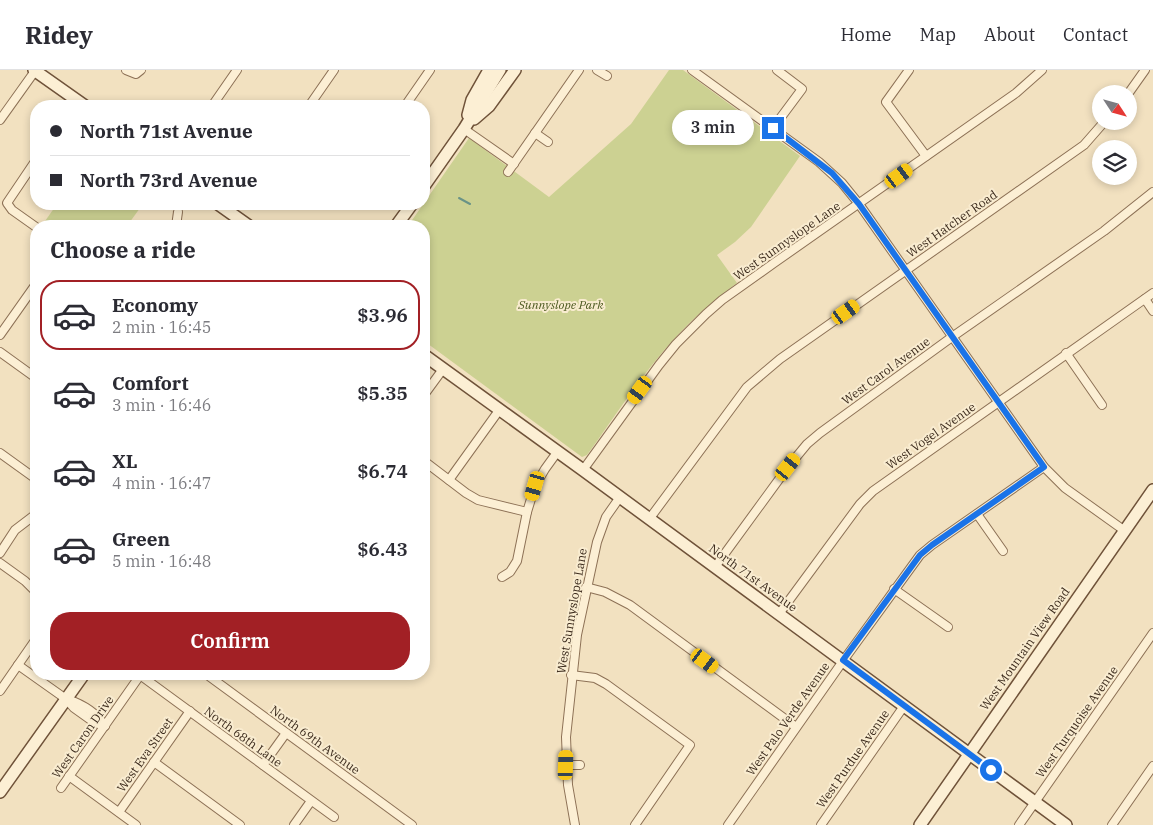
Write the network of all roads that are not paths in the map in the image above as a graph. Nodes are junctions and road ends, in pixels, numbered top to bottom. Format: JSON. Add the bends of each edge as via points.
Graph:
{"nodes":[{"id":1,"x":34,"y":70,"type":"edge"},
{"id":2,"x":126,"y":70,"type":"edge"},
{"id":3,"x":237,"y":70,"type":"edge"},
{"id":4,"x":334,"y":70,"type":"edge"},
{"id":5,"x":430,"y":70,"type":"edge"},
{"id":6,"x":489,"y":70,"type":"edge"},
{"id":7,"x":500,"y":70,"type":"edge"},
{"id":8,"x":515,"y":70,"type":"edge"},
{"id":9,"x":579,"y":70,"type":"edge"},
{"id":10,"x":597,"y":70,"type":"edge"},
{"id":11,"x":692,"y":70,"type":"edge"},
{"id":12,"x":777,"y":70,"type":"edge"},
{"id":13,"x":909,"y":70,"type":"edge"},
{"id":14,"x":1042,"y":70,"type":"edge"},
{"id":15,"x":1145,"y":70,"type":"edge"},
{"id":16,"x":139,"y":72,"type":"edge"},
{"id":17,"x":607,"y":76,"type":"dead end"},
{"id":18,"x":1134,"y":85,"type":"edge"},
{"id":19,"x":74,"y":100,"type":"edge"},
{"id":20,"x":216,"y":100,"type":"edge"},
{"id":21,"x":313,"y":100,"type":"edge"},
{"id":22,"x":409,"y":100,"type":"edge"},
{"id":23,"x":0,"y":120,"type":"edge"},
{"id":24,"x":773,"y":128,"type":"junction"},
{"id":25,"x":464,"y":129,"type":"junction"},
{"id":26,"x":1097,"y":130,"type":"edge"},
{"id":27,"x":535,"y":133,"type":"junction"},
{"id":28,"x":548,"y":142,"type":"dead end"},
{"id":29,"x":926,"y":156,"type":"junction"},
{"id":30,"x":514,"y":164,"type":"junction"},
{"id":31,"x":30,"y":169,"type":"edge"},
{"id":32,"x":508,"y":172,"type":"dead end"},
{"id":33,"x":430,"y":177,"type":"edge"},
{"id":34,"x":1153,"y":192,"type":"edge"},
{"id":35,"x":859,"y":204,"type":"junction"},
{"id":36,"x":226,"y":210,"type":"edge"},
{"id":37,"x":178,"y":212,"type":"dead end"},
{"id":38,"x":177,"y":220,"type":"edge"},
{"id":39,"x":241,"y":220,"type":"edge"},
{"id":40,"x":30,"y":223,"type":"edge"},
{"id":41,"x":904,"y":271,"type":"junction"},
{"id":42,"x":30,"y":292,"type":"edge"},
{"id":43,"x":1153,"y":293,"type":"edge"},
{"id":44,"x":1145,"y":299,"type":"junction"},
{"id":45,"x":1153,"y":311,"type":"edge"},
{"id":46,"x":0,"y":335,"type":"edge"},
{"id":47,"x":952,"y":337,"type":"junction"},
{"id":48,"x":0,"y":352,"type":"edge"},
{"id":49,"x":1066,"y":353,"type":"junction"},
{"id":50,"x":430,"y":359,"type":"edge"},
{"id":51,"x":443,"y":369,"type":"junction"},
{"id":52,"x":30,"y":374,"type":"edge"},
{"id":53,"x":430,"y":387,"type":"edge"},
{"id":54,"x":998,"y":403,"type":"junction"},
{"id":55,"x":1102,"y":405,"type":"dead end"},
{"id":56,"x":500,"y":409,"type":"junction"},
{"id":57,"x":558,"y":451,"type":"junction"},
{"id":58,"x":0,"y":453,"type":"edge"},
{"id":59,"x":430,"y":466,"type":"edge"},
{"id":60,"x":1044,"y":467,"type":"junction"},
{"id":61,"x":583,"y":470,"type":"junction"},
{"id":62,"x":30,"y":475,"type":"edge"},
{"id":63,"x":449,"y":480,"type":"junction"},
{"id":64,"x":1153,"y":490,"type":"edge"},
{"id":65,"x":620,"y":497,"type":"junction"},
{"id":66,"x":527,"y":512,"type":"junction"},
{"id":67,"x":977,"y":514,"type":"junction"},
{"id":68,"x":650,"y":518,"type":"junction"},
{"id":69,"x":30,"y":519,"type":"edge"},
{"id":70,"x":1125,"y":531,"type":"junction"},
{"id":71,"x":1002,"y":551,"type":"dead end"},
{"id":72,"x":0,"y":553,"type":"edge"},
{"id":73,"x":0,"y":563,"type":"edge"},
{"id":74,"x":715,"y":567,"type":"junction"},
{"id":75,"x":502,"y":577,"type":"dead end"},
{"id":76,"x":30,"y":586,"type":"edge"},
{"id":77,"x":586,"y":587,"type":"junction"},
{"id":78,"x":894,"y":589,"type":"junction"},
{"id":79,"x":779,"y":614,"type":"junction"},
{"id":80,"x":948,"y":626,"type":"dead end"},
{"id":81,"x":1153,"y":633,"type":"edge"},
{"id":82,"x":30,"y":648,"type":"edge"},
{"id":83,"x":843,"y":660,"type":"junction"},
{"id":84,"x":18,"y":665,"type":"junction"},
{"id":85,"x":30,"y":673,"type":"edge"},
{"id":86,"x":571,"y":675,"type":"junction"},
{"id":87,"x":40,"y":680,"type":"edge"},
{"id":88,"x":80,"y":680,"type":"edge"},
{"id":89,"x":136,"y":680,"type":"edge"},
{"id":90,"x":148,"y":680,"type":"edge"},
{"id":91,"x":214,"y":680,"type":"edge"},
{"id":92,"x":0,"y":691,"type":"edge"},
{"id":93,"x":66,"y":698,"type":"junction"},
{"id":94,"x":904,"y":706,"type":"junction"},
{"id":95,"x":190,"y":711,"type":"junction"},
{"id":96,"x":105,"y":726,"type":"junction"},
{"id":97,"x":796,"y":728,"type":"junction"},
{"id":98,"x":286,"y":733,"type":"junction"},
{"id":99,"x":969,"y":754,"type":"junction"},
{"id":100,"x":154,"y":762,"type":"junction"},
{"id":101,"x":580,"y":764,"type":"dead end"},
{"id":102,"x":263,"y":765,"type":"junction"},
{"id":103,"x":566,"y":765,"type":"junction"},
{"id":104,"x":1153,"y":766,"type":"edge"},
{"id":105,"x":69,"y":776,"type":"junction"},
{"id":106,"x":61,"y":788,"type":"dead end"},
{"id":107,"x":0,"y":792,"type":"edge"},
{"id":108,"x":311,"y":801,"type":"junction"},
{"id":109,"x":1035,"y":802,"type":"junction"},
{"id":110,"x":119,"y":812,"type":"junction"},
{"id":111,"x":334,"y":817,"type":"dead end"},
{"id":112,"x":136,"y":825,"type":"edge"},
{"id":113,"x":240,"y":825,"type":"edge"},
{"id":114,"x":294,"y":825,"type":"edge"},
{"id":115,"x":412,"y":825,"type":"edge"},
{"id":116,"x":575,"y":825,"type":"edge"},
{"id":117,"x":635,"y":825,"type":"edge"},
{"id":118,"x":728,"y":825,"type":"edge"},
{"id":119,"x":821,"y":825,"type":"edge"},
{"id":120,"x":920,"y":825,"type":"edge"},
{"id":121,"x":1019,"y":825,"type":"edge"},
{"id":122,"x":1066,"y":825,"type":"edge"},
{"id":123,"x":1112,"y":825,"type":"edge"}],
"edges":[{"from":1,"to":19,"type":"street"},
{"from":1,"to":23,"type":"street"},
{"from":2,"to":16,"type":"street"},
{"from":3,"to":20,"type":"street"},
{"from":4,"to":21,"type":"street"},
{"from":5,"to":22,"type":"street"},
{"from":6,"to":25,"type":"street","via":[[472,100]]},
{"from":7,"to":25,"type":"street"},
{"from":8,"to":25,"type":"street","via":[[489,106]]},
{"from":9,"to":27,"type":"street"},
{"from":10,"to":17,"type":"street"},
{"from":11,"to":24,"type":"street"},
{"from":12,"to":24,"type":"street","via":[[802,88]]},
{"from":13,"to":29,"type":"street","via":[[886,102]]},
{"from":14,"to":29,"type":"street","name":"West Sunnyslope Lane","via":[[1016,93]]},
{"from":15,"to":18,"type":"street"},
{"from":24,"to":35,"type":"street","via":[[832,173]]},
{"from":25,"to":30,"type":"street"},
{"from":25,"to":33,"type":"street"},
{"from":26,"to":41,"type":"street","name":"West Hatcher Road","via":[[1084,145]]},
{"from":27,"to":28,"type":"street"},
{"from":27,"to":30,"type":"street"},
{"from":29,"to":35,"type":"street","name":"West Sunnyslope Lane"},
{"from":30,"to":32,"type":"street"},
{"from":31,"to":40,"type":"street","via":[[7,203]]},
{"from":34,"to":47,"type":"street","name":"West Carol Avenue","via":[[1104,231]]},
{"from":35,"to":41,"type":"street"},
{"from":35,"to":61,"type":"street","name":"West Sunnyslope Lane","via":[[760,272],[706,314],[659,365]]},
{"from":36,"to":39,"type":"street"},
{"from":37,"to":38,"type":"street"},
{"from":41,"to":47,"type":"street"},
{"from":41,"to":68,"type":"street","name":"West Hatcher Road","via":[[746,387]]},
{"from":42,"to":46,"type":"street"},
{"from":43,"to":44,"type":"street","name":"West Vogel Avenue"},
{"from":44,"to":45,"type":"street"},
{"from":44,"to":49,"type":"street","name":"West Vogel Avenue"},
{"from":47,"to":54,"type":"street"},
{"from":47,"to":74,"type":"street","name":"West Carol Avenue","via":[[807,444]]},
{"from":48,"to":52,"type":"street"},
{"from":49,"to":54,"type":"street","name":"West Vogel Avenue"},
{"from":49,"to":55,"type":"street"},
{"from":50,"to":51,"type":"street","name":"North 71st Avenue"},
{"from":51,"to":53,"type":"street"},
{"from":51,"to":56,"type":"street","name":"North 71st Avenue"},
{"from":54,"to":60,"type":"street"},
{"from":54,"to":79,"type":"street","name":"West Vogel Avenue","via":[[860,504]]},
{"from":56,"to":57,"type":"street","name":"North 71st Avenue"},
{"from":56,"to":63,"type":"street"},
{"from":57,"to":61,"type":"street","name":"North 71st Avenue"},
{"from":57,"to":66,"type":"street","via":[[539,478]]},
{"from":58,"to":62,"type":"street"},
{"from":59,"to":63,"type":"street"},
{"from":60,"to":67,"type":"street","name":"West Palo Verde Avenue"},
{"from":60,"to":70,"type":"street","via":[[1065,488]]},
{"from":61,"to":65,"type":"street","name":"North 71st Avenue"},
{"from":63,"to":66,"type":"street","via":[[478,500]]},
{"from":64,"to":70,"type":"street","name":"West Mountain View Road"},
{"from":65,"to":68,"type":"street","name":"North 71st Avenue"},
{"from":65,"to":77,"type":"street","name":"West Sunnyslope Lane","via":[[601,529]]},
{"from":66,"to":75,"type":"street","via":[[517,561]]},
{"from":67,"to":71,"type":"street"},
{"from":67,"to":78,"type":"street","name":"West Palo Verde Avenue","via":[[920,555]]},
{"from":68,"to":74,"type":"street","name":"North 71st Avenue"},
{"from":69,"to":72,"type":"street","via":[[15,530]]},
{"from":70,"to":99,"type":"street","name":"West Mountain View Road"},
{"from":73,"to":76,"type":"street"},
{"from":74,"to":79,"type":"street","name":"North 71st Avenue"},
{"from":77,"to":86,"type":"street","name":"West Sunnyslope Lane"},
{"from":77,"to":97,"type":"street","via":[[605,592],[630,605]]},
{"from":78,"to":80,"type":"street"},
{"from":78,"to":83,"type":"street","name":"West Palo Verde Avenue"},
{"from":79,"to":83,"type":"street","name":"North 71st Avenue"},
{"from":81,"to":109,"type":"street","name":"West Turquoise Avenue"},
{"from":82,"to":84,"type":"street"},
{"from":83,"to":94,"type":"street","name":"North 71st Avenue"},
{"from":83,"to":97,"type":"street","name":"West Palo Verde Avenue"},
{"from":84,"to":85,"type":"street"},
{"from":84,"to":92,"type":"street"},
{"from":86,"to":103,"type":"street","name":"West Sunnyslope Lane","via":[[566,719]]},
{"from":86,"to":117,"type":"street","via":[[595,678],[606,684],[690,745]]},
{"from":87,"to":93,"type":"street"},
{"from":88,"to":93,"type":"street"},
{"from":89,"to":96,"type":"street","name":"West Caron Drive"},
{"from":90,"to":95,"type":"street","name":"North 68th Lane"},
{"from":91,"to":98,"type":"street","name":"North 69th Avenue"},
{"from":93,"to":96,"type":"street","via":[[100,717]]},
{"from":93,"to":107,"type":"street"},
{"from":94,"to":99,"type":"street","name":"North 71st Avenue"},
{"from":94,"to":119,"type":"street","name":"West Purdue Avenue"},
{"from":95,"to":100,"type":"street","name":"West Eva Street"},
{"from":95,"to":102,"type":"street","name":"North 68th Lane"},
{"from":96,"to":105,"type":"street","name":"West Caron Drive"},
{"from":97,"to":118,"type":"street","name":"West Palo Verde Avenue"},
{"from":98,"to":102,"type":"street"},
{"from":98,"to":115,"type":"street","name":"North 69th Avenue"},
{"from":99,"to":109,"type":"street","name":"North 71st Avenue"},
{"from":99,"to":120,"type":"street","name":"West Mountain View Road"},
{"from":100,"to":110,"type":"street","name":"West Eva Street"},
{"from":100,"to":113,"type":"street"},
{"from":101,"to":103,"type":"street"},
{"from":102,"to":108,"type":"street","name":"North 68th Lane"},
{"from":103,"to":116,"type":"street","name":"West Sunnyslope Lane"},
{"from":104,"to":123,"type":"street"},
{"from":105,"to":106,"type":"street","name":"West Caron Drive"},
{"from":105,"to":110,"type":"street"},
{"from":108,"to":111,"type":"street","name":"North 68th Lane"},
{"from":108,"to":114,"type":"street"},
{"from":109,"to":121,"type":"street","name":"West Turquoise Avenue"},
{"from":109,"to":122,"type":"street","name":"North 71st Avenue"},
{"from":110,"to":112,"type":"street"}]}
